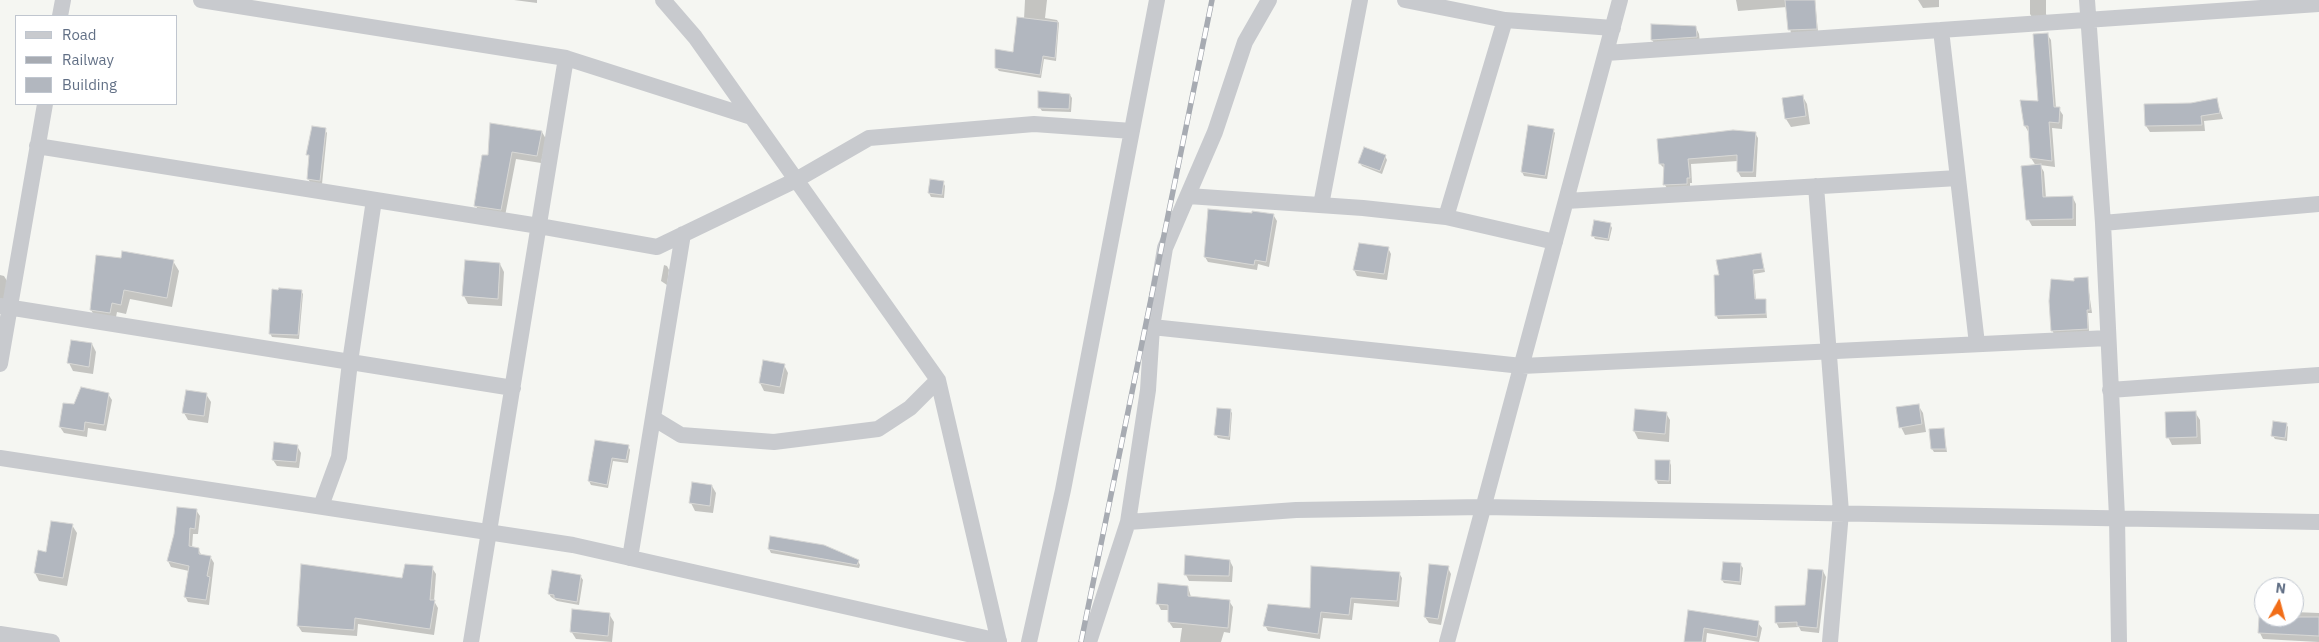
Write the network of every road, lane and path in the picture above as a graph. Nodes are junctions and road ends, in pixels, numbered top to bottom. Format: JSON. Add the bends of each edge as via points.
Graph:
{"nodes":[{"id":1,"x":63,"y":0,"type":"edge"},
{"id":2,"x":201,"y":0,"type":"edge"},
{"id":3,"x":663,"y":0,"type":"edge"},
{"id":4,"x":1157,"y":0,"type":"edge"},
{"id":5,"x":1269,"y":0,"type":"edge"},
{"id":6,"x":1360,"y":0,"type":"edge"},
{"id":7,"x":1405,"y":0,"type":"edge"},
{"id":8,"x":1620,"y":0,"type":"edge"},
{"id":9,"x":2087,"y":0,"type":"edge"},
{"id":10,"x":2319,"y":4,"type":"edge"},
{"id":11,"x":60,"y":15,"type":"edge"},
{"id":12,"x":1505,"y":20,"type":"junction"},
{"id":13,"x":2088,"y":20,"type":"junction"},
{"id":14,"x":1613,"y":28,"type":"junction"},
{"id":15,"x":1941,"y":30,"type":"junction"},
{"id":16,"x":1606,"y":53,"type":"junction"},
{"id":17,"x":566,"y":58,"type":"junction"},
{"id":18,"x":45,"y":105,"type":"edge"},
{"id":19,"x":751,"y":117,"type":"junction"},
{"id":20,"x":1132,"y":131,"type":"junction"},
{"id":21,"x":38,"y":146,"type":"junction"},
{"id":22,"x":1958,"y":178,"type":"junction"},
{"id":23,"x":796,"y":180,"type":"junction"},
{"id":24,"x":1816,"y":186,"type":"junction"},
{"id":25,"x":1188,"y":196,"type":"junction"},
{"id":26,"x":374,"y":200,"type":"junction"},
{"id":27,"x":1566,"y":201,"type":"junction"},
{"id":28,"x":1321,"y":204,"type":"junction"},
{"id":29,"x":2319,"y":204,"type":"edge"},
{"id":30,"x":1446,"y":217,"type":"junction"},
{"id":31,"x":2103,"y":223,"type":"junction"},
{"id":32,"x":539,"y":226,"type":"junction"},
{"id":33,"x":683,"y":234,"type":"junction"},
{"id":34,"x":1555,"y":242,"type":"junction"},
{"id":35,"x":5,"y":307,"type":"edge"},
{"id":36,"x":1152,"y":327,"type":"junction"},
{"id":37,"x":2108,"y":338,"type":"junction"},
{"id":38,"x":1977,"y":344,"type":"junction"},
{"id":39,"x":1829,"y":351,"type":"junction"},
{"id":40,"x":350,"y":362,"type":"junction"},
{"id":41,"x":0,"y":364,"type":"edge"},
{"id":42,"x":1522,"y":366,"type":"junction"},
{"id":43,"x":2319,"y":375,"type":"edge"},
{"id":44,"x":938,"y":380,"type":"junction"},
{"id":45,"x":513,"y":388,"type":"junction"},
{"id":46,"x":2110,"y":390,"type":"junction"},
{"id":47,"x":653,"y":418,"type":"junction"},
{"id":48,"x":0,"y":458,"type":"edge"},
{"id":49,"x":321,"y":506,"type":"junction"},
{"id":50,"x":1483,"y":507,"type":"junction"},
{"id":51,"x":1841,"y":512,"type":"junction"},
{"id":52,"x":2117,"y":517,"type":"junction"},
{"id":53,"x":1128,"y":522,"type":"junction"},
{"id":54,"x":2319,"y":522,"type":"edge"},
{"id":55,"x":490,"y":532,"type":"junction"},
{"id":56,"x":630,"y":558,"type":"junction"},
{"id":57,"x":0,"y":634,"type":"edge"},
{"id":58,"x":999,"y":641,"type":"edge"},
{"id":59,"x":52,"y":642,"type":"edge"},
{"id":60,"x":471,"y":642,"type":"edge"},
{"id":61,"x":1029,"y":642,"type":"edge"},
{"id":62,"x":1089,"y":642,"type":"edge"},
{"id":63,"x":1447,"y":642,"type":"edge"},
{"id":64,"x":1830,"y":642,"type":"edge"},
{"id":65,"x":2119,"y":642,"type":"edge"}],
"edges":[{"from":1,"to":11,"type":"street"},
{"from":2,"to":17,"type":"street"},
{"from":3,"to":19,"type":"street","via":[[695,37]]},
{"from":4,"to":20,"type":"street"},
{"from":5,"to":25,"type":"street","via":[[1245,42],[1215,132]]},
{"from":6,"to":28,"type":"street"},
{"from":7,"to":12,"type":"street"},
{"from":8,"to":14,"type":"street"},
{"from":9,"to":13,"type":"street"},
{"from":10,"to":13,"type":"street"},
{"from":12,"to":14,"type":"street"},
{"from":12,"to":30,"type":"street"},
{"from":13,"to":15,"type":"street"},
{"from":13,"to":31,"type":"street"},
{"from":14,"to":16,"type":"street"},
{"from":15,"to":16,"type":"street"},
{"from":15,"to":22,"type":"street"},
{"from":16,"to":27,"type":"street"},
{"from":17,"to":19,"type":"street"},
{"from":17,"to":32,"type":"street"},
{"from":18,"to":21,"type":"street"},
{"from":19,"to":23,"type":"street"},
{"from":20,"to":23,"type":"street","via":[[1034,124],[869,138]]},
{"from":20,"to":61,"type":"street"},
{"from":21,"to":26,"type":"street"},
{"from":21,"to":35,"type":"street"},
{"from":22,"to":24,"type":"street"},
{"from":22,"to":38,"type":"street"},
{"from":23,"to":33,"type":"street"},
{"from":23,"to":44,"type":"street"},
{"from":24,"to":27,"type":"street"},
{"from":24,"to":39,"type":"street"},
{"from":25,"to":28,"type":"street"},
{"from":25,"to":36,"type":"street","via":[[1165,248]]},
{"from":26,"to":32,"type":"street"},
{"from":26,"to":40,"type":"street"},
{"from":27,"to":34,"type":"street"},
{"from":28,"to":30,"type":"street"},
{"from":29,"to":31,"type":"street"},
{"from":30,"to":34,"type":"street"},
{"from":31,"to":37,"type":"street"},
{"from":32,"to":33,"type":"street","via":[[658,247]]},
{"from":32,"to":45,"type":"street"},
{"from":33,"to":47,"type":"street"},
{"from":34,"to":42,"type":"street"},
{"from":35,"to":40,"type":"street"},
{"from":35,"to":41,"type":"street"},
{"from":36,"to":42,"type":"street"},
{"from":36,"to":53,"type":"street","via":[[1148,390]]},
{"from":37,"to":38,"type":"street"},
{"from":37,"to":46,"type":"street"},
{"from":38,"to":39,"type":"street"},
{"from":39,"to":42,"type":"street"},
{"from":39,"to":51,"type":"street"},
{"from":40,"to":45,"type":"street"},
{"from":40,"to":49,"type":"street","via":[[340,457]]},
{"from":42,"to":50,"type":"street"},
{"from":43,"to":46,"type":"street"},
{"from":44,"to":47,"type":"street","via":[[910,408],[878,429],[774,442],[681,435]]},
{"from":44,"to":58,"type":"street"},
{"from":45,"to":55,"type":"street"},
{"from":46,"to":52,"type":"street"},
{"from":47,"to":56,"type":"street"},
{"from":48,"to":49,"type":"street"},
{"from":49,"to":55,"type":"street"},
{"from":50,"to":51,"type":"street"},
{"from":50,"to":53,"type":"street","via":[[1296,510]]},
{"from":50,"to":63,"type":"street"},
{"from":51,"to":52,"type":"street"},
{"from":51,"to":64,"type":"street"},
{"from":52,"to":54,"type":"street"},
{"from":52,"to":65,"type":"street"},
{"from":53,"to":62,"type":"street"},
{"from":55,"to":56,"type":"street"},
{"from":55,"to":60,"type":"street"},
{"from":56,"to":58,"type":"street"},
{"from":57,"to":59,"type":"street"}]}
